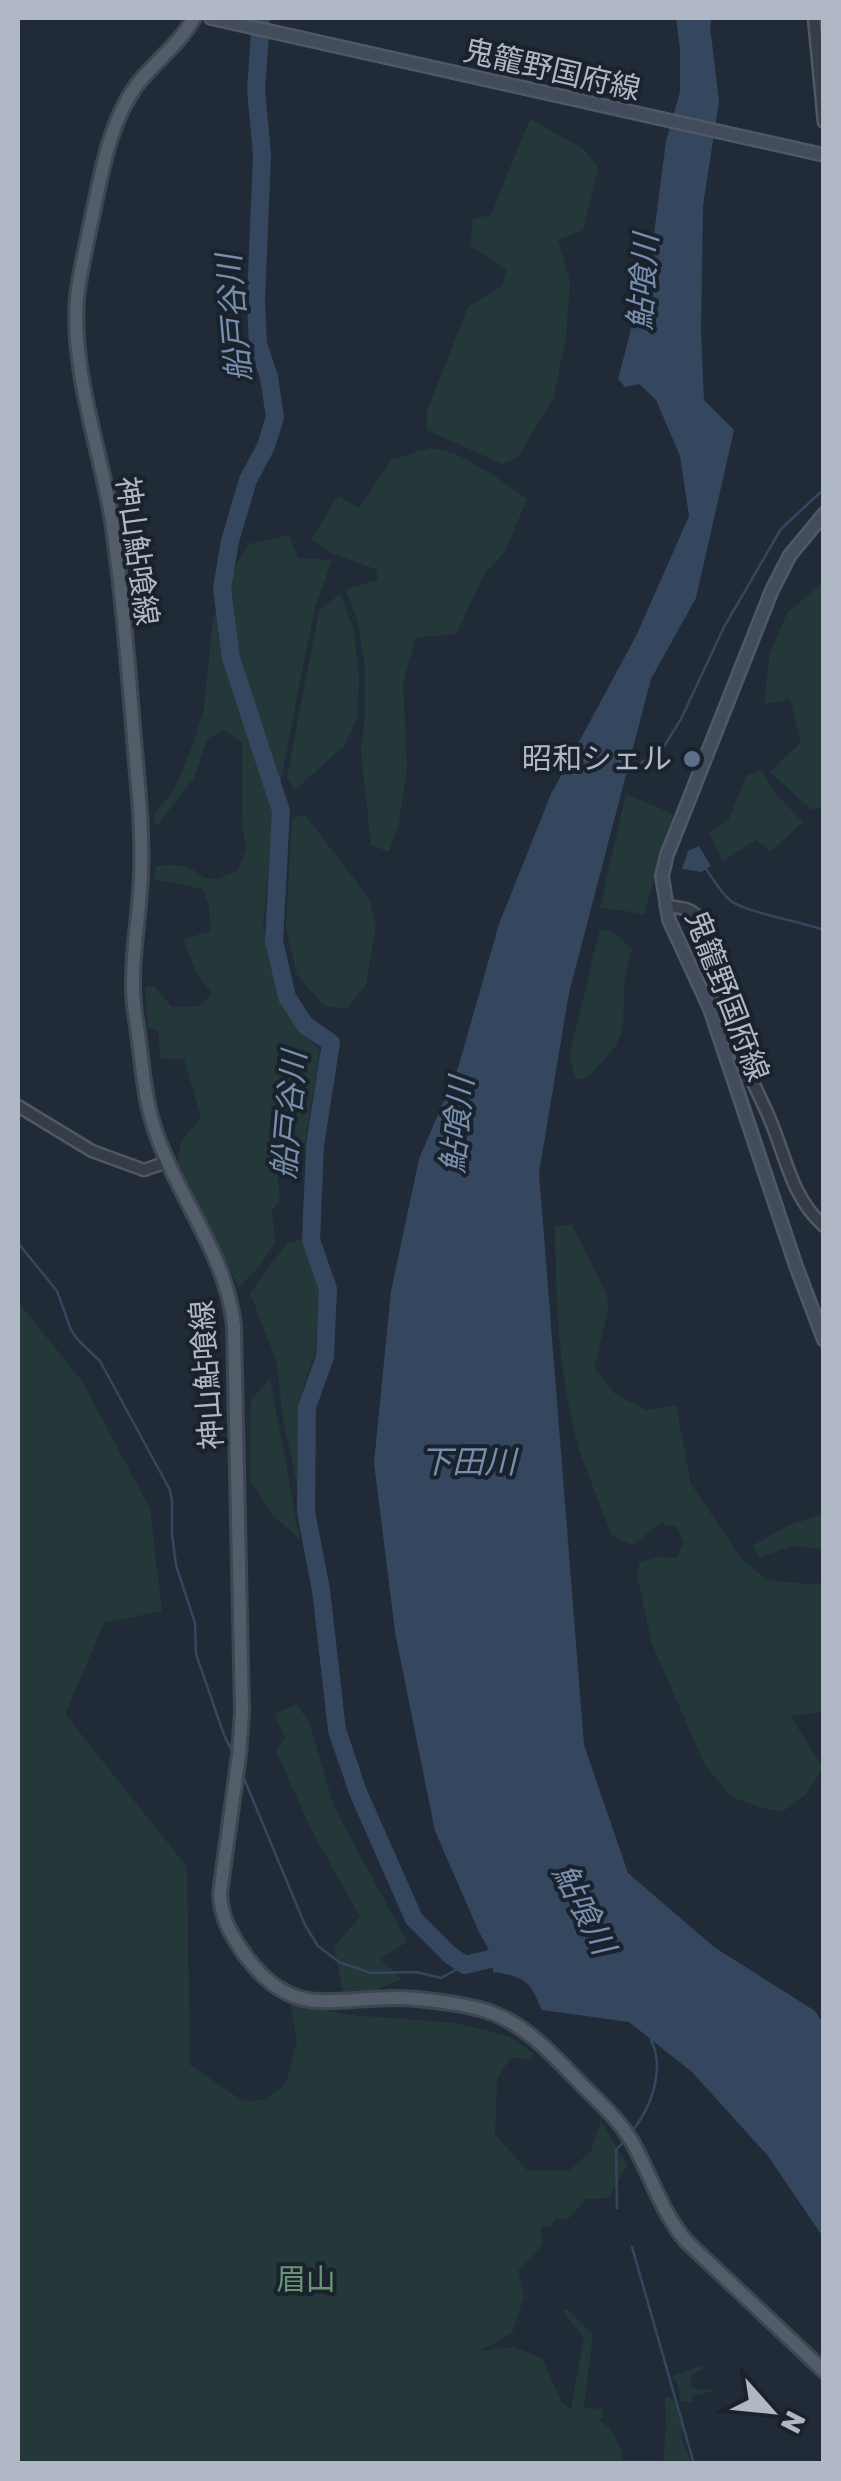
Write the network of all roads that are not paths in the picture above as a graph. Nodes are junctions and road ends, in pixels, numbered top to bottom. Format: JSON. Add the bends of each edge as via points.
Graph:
{"nodes":[{"id":1,"x":194,"y":18,"type":"edge"},
{"id":2,"x":211,"y":18,"type":"edge"},
{"id":3,"x":814,"y":18,"type":"edge"},
{"id":4,"x":824,"y":122,"type":"edge"},
{"id":5,"x":824,"y":156,"type":"edge"},
{"id":6,"x":824,"y":514,"type":"edge"},
{"id":7,"x":666,"y":906,"type":"junction"},
{"id":8,"x":18,"y":1106,"type":"edge"},
{"id":9,"x":167,"y":1162,"type":"junction"},
{"id":10,"x":824,"y":1226,"type":"edge"},
{"id":11,"x":824,"y":1340,"type":"edge"},
{"id":12,"x":824,"y":2371,"type":"edge"}],
"edges":[{"from":1,"to":9,"type":"main road","name":"神山鮎喰線","via":[[123,107],[78,297],[82,374],[115,546],[140,803],[133,991],[149,1109]]},
{"from":2,"to":5,"type":"main road","name":"鬼籠野国府線"},
{"from":3,"to":4,"type":"street"},
{"from":6,"to":7,"type":"main road","name":"鬼籠野国府線","via":[[790,554],[772,590],[664,862]]},
{"from":7,"to":10,"type":"street","via":[[687,908],[699,919],[740,1057],[794,1188]]},
{"from":7,"to":11,"type":"main road","name":"鬼籠野国府線","via":[[710,1009]]},
{"from":8,"to":9,"type":"street","via":[[92,1152],[144,1170]]},
{"from":9,"to":12,"type":"main road","name":"神山鮎喰線","via":[[223,1274],[232,1309],[242,1712],[220,1893],[232,1936],[286,1994],[316,2002],[406,1998],[471,2008],[529,2033],[618,2120],[678,2232]]}]}
